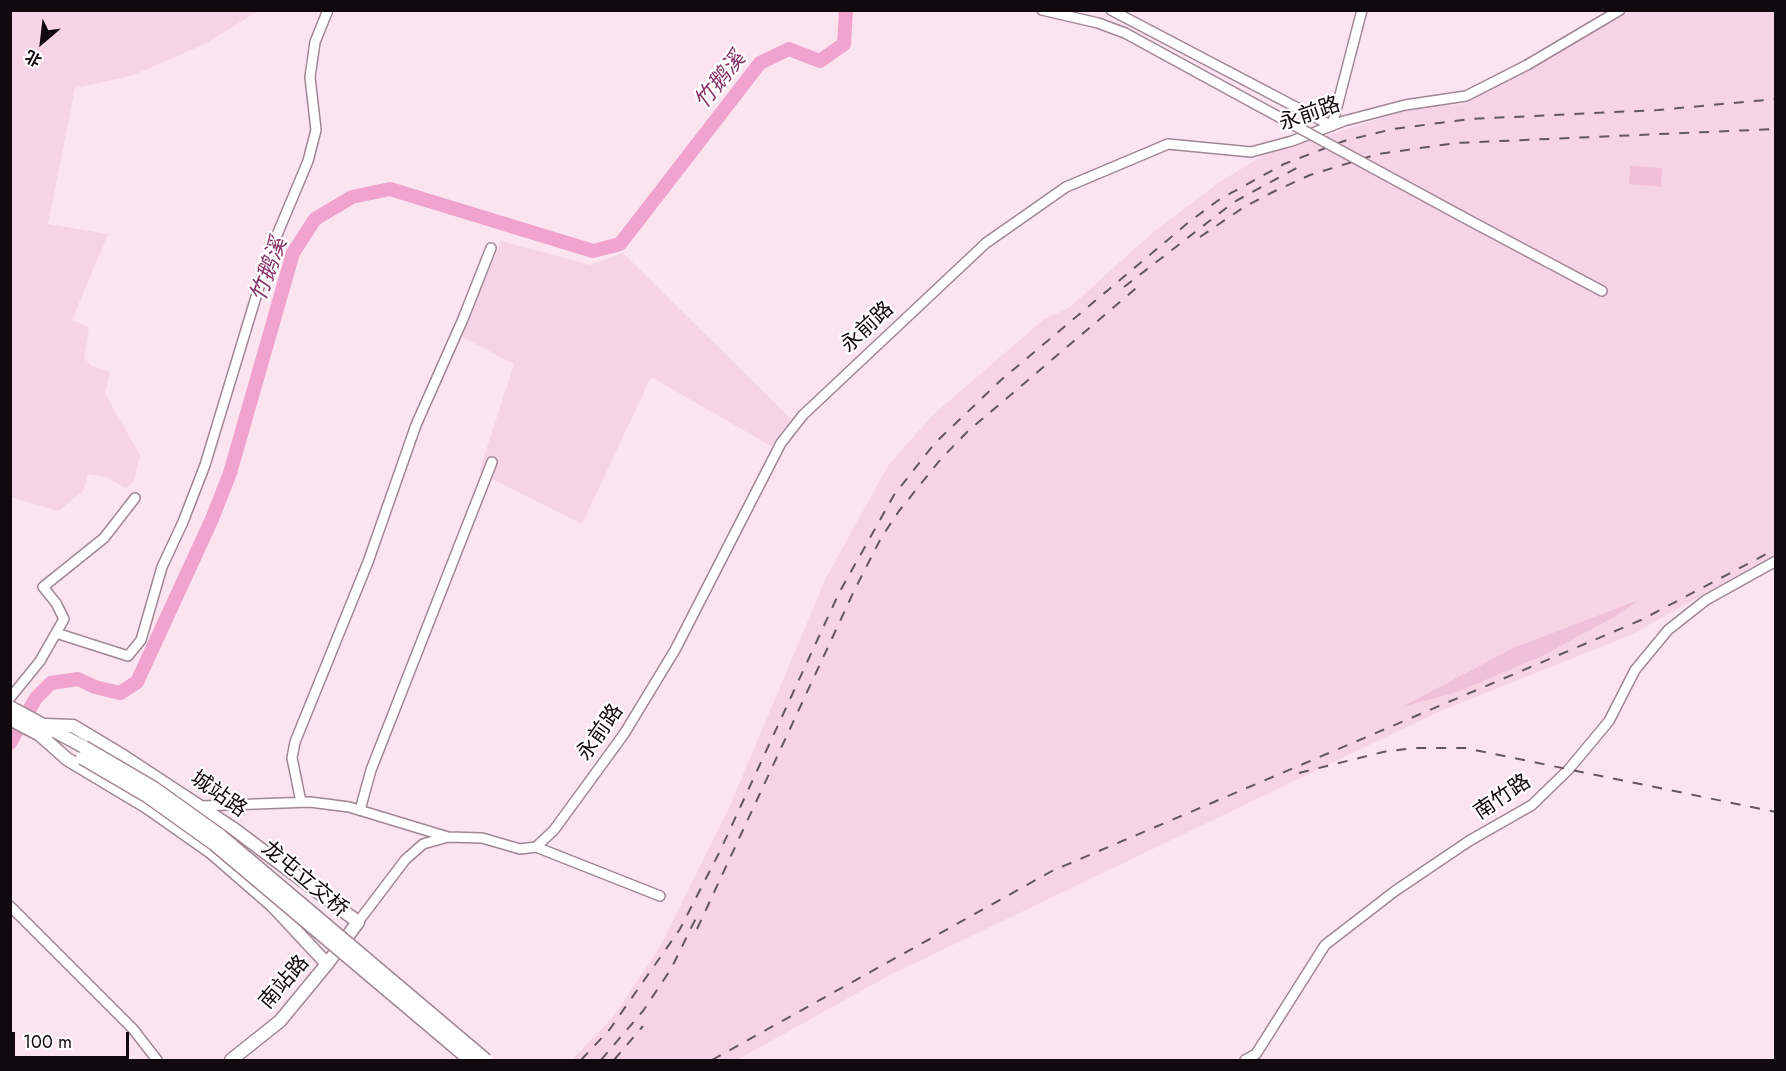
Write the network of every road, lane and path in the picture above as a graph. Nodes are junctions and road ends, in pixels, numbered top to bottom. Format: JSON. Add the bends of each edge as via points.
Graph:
{"nodes":[{"id":1,"x":328,"y":10,"type":"edge"},
{"id":2,"x":1041,"y":10,"type":"edge"},
{"id":3,"x":1111,"y":10,"type":"edge"},
{"id":4,"x":1362,"y":10,"type":"edge"},
{"id":5,"x":1620,"y":10,"type":"edge"},
{"id":6,"x":1332,"y":126,"type":"junction"},
{"id":7,"x":490,"y":248,"type":"dead end"},
{"id":8,"x":1602,"y":291,"type":"dead end"},
{"id":9,"x":492,"y":462,"type":"dead end"},
{"id":10,"x":135,"y":498,"type":"dead end"},
{"id":11,"x":1776,"y":561,"type":"edge"},
{"id":12,"x":56,"y":633,"type":"junction"},
{"id":13,"x":11,"y":708,"type":"edge"},
{"id":14,"x":40,"y":729,"type":"junction"},
{"id":15,"x":83,"y":752,"type":"junction"},
{"id":16,"x":301,"y":802,"type":"junction"},
{"id":17,"x":201,"y":806,"type":"junction"},
{"id":18,"x":360,"y":810,"type":"junction"},
{"id":19,"x":448,"y":837,"type":"junction"},
{"id":20,"x":536,"y":847,"type":"junction"},
{"id":21,"x":660,"y":896,"type":"dead end"},
{"id":22,"x":10,"y":906,"type":"edge"},
{"id":23,"x":358,"y":922,"type":"junction"},
{"id":24,"x":327,"y":964,"type":"junction"},
{"id":25,"x":157,"y":1060,"type":"edge"},
{"id":26,"x":231,"y":1060,"type":"edge"},
{"id":27,"x":470,"y":1060,"type":"edge"},
{"id":28,"x":486,"y":1060,"type":"edge"},
{"id":29,"x":1245,"y":1060,"type":"edge"}],
"edges":[{"from":1,"to":12,"type":"street","via":[[315,42],[311,69],[316,130],[308,161],[269,254],[204,465],[162,567],[141,640],[128,656]]},
{"from":2,"to":8,"type":"street","bridge":true,"via":[[1125,33]]},
{"from":3,"to":6,"type":"street"},
{"from":4,"to":6,"type":"street"},
{"from":5,"to":6,"type":"street","name":"永前路","via":[[1466,96],[1405,105]]},
{"from":6,"to":20,"type":"street","name":"永前路","via":[[1251,152],[1168,144],[1066,187],[986,243],[802,415],[781,443],[675,650],[624,734],[554,830]]},
{"from":7,"to":16,"type":"street","via":[[416,425],[368,562],[295,742],[292,758]]},
{"from":9,"to":18,"type":"street","via":[[371,770]]},
{"from":10,"to":12,"type":"street","via":[[104,538],[43,587],[64,619]]},
{"from":11,"to":29,"type":"street","name":"南竹路","via":[[1706,600],[1668,630],[1635,670],[1609,721],[1532,805],[1395,891],[1325,945],[1256,1054]]},
{"from":12,"to":13,"type":"street"},
{"from":13,"to":14,"type":"main road","name":"城站路"},
{"from":14,"to":15,"type":"main road","name":"城站路"},
{"from":14,"to":17,"type":"main road","name":"城站路","via":[[73,726]]},
{"from":14,"to":24,"type":"main road","name":"城站路","via":[[67,759],[147,807],[211,852],[272,905]]},
{"from":15,"to":27,"type":"main road","name":"龙屯立交桥","bridge":true,"via":[[214,844]]},
{"from":15,"to":28,"type":"main road","name":"龙屯立交桥","bridge":true,"via":[[154,788],[221,836]]},
{"from":16,"to":17,"type":"street"},
{"from":16,"to":18,"type":"street"},
{"from":17,"to":23,"type":"main road","name":"城站路"},
{"from":18,"to":19,"type":"street"},
{"from":19,"to":20,"type":"street","via":[[482,838],[520,849]]},
{"from":19,"to":23,"type":"street","via":[[423,844],[405,860]]},
{"from":20,"to":21,"type":"street"},
{"from":22,"to":25,"type":"street","via":[[133,1029]]},
{"from":23,"to":24,"type":"main road","name":"南站路"},
{"from":24,"to":26,"type":"main road","name":"南站路","via":[[280,1021]]}]}
